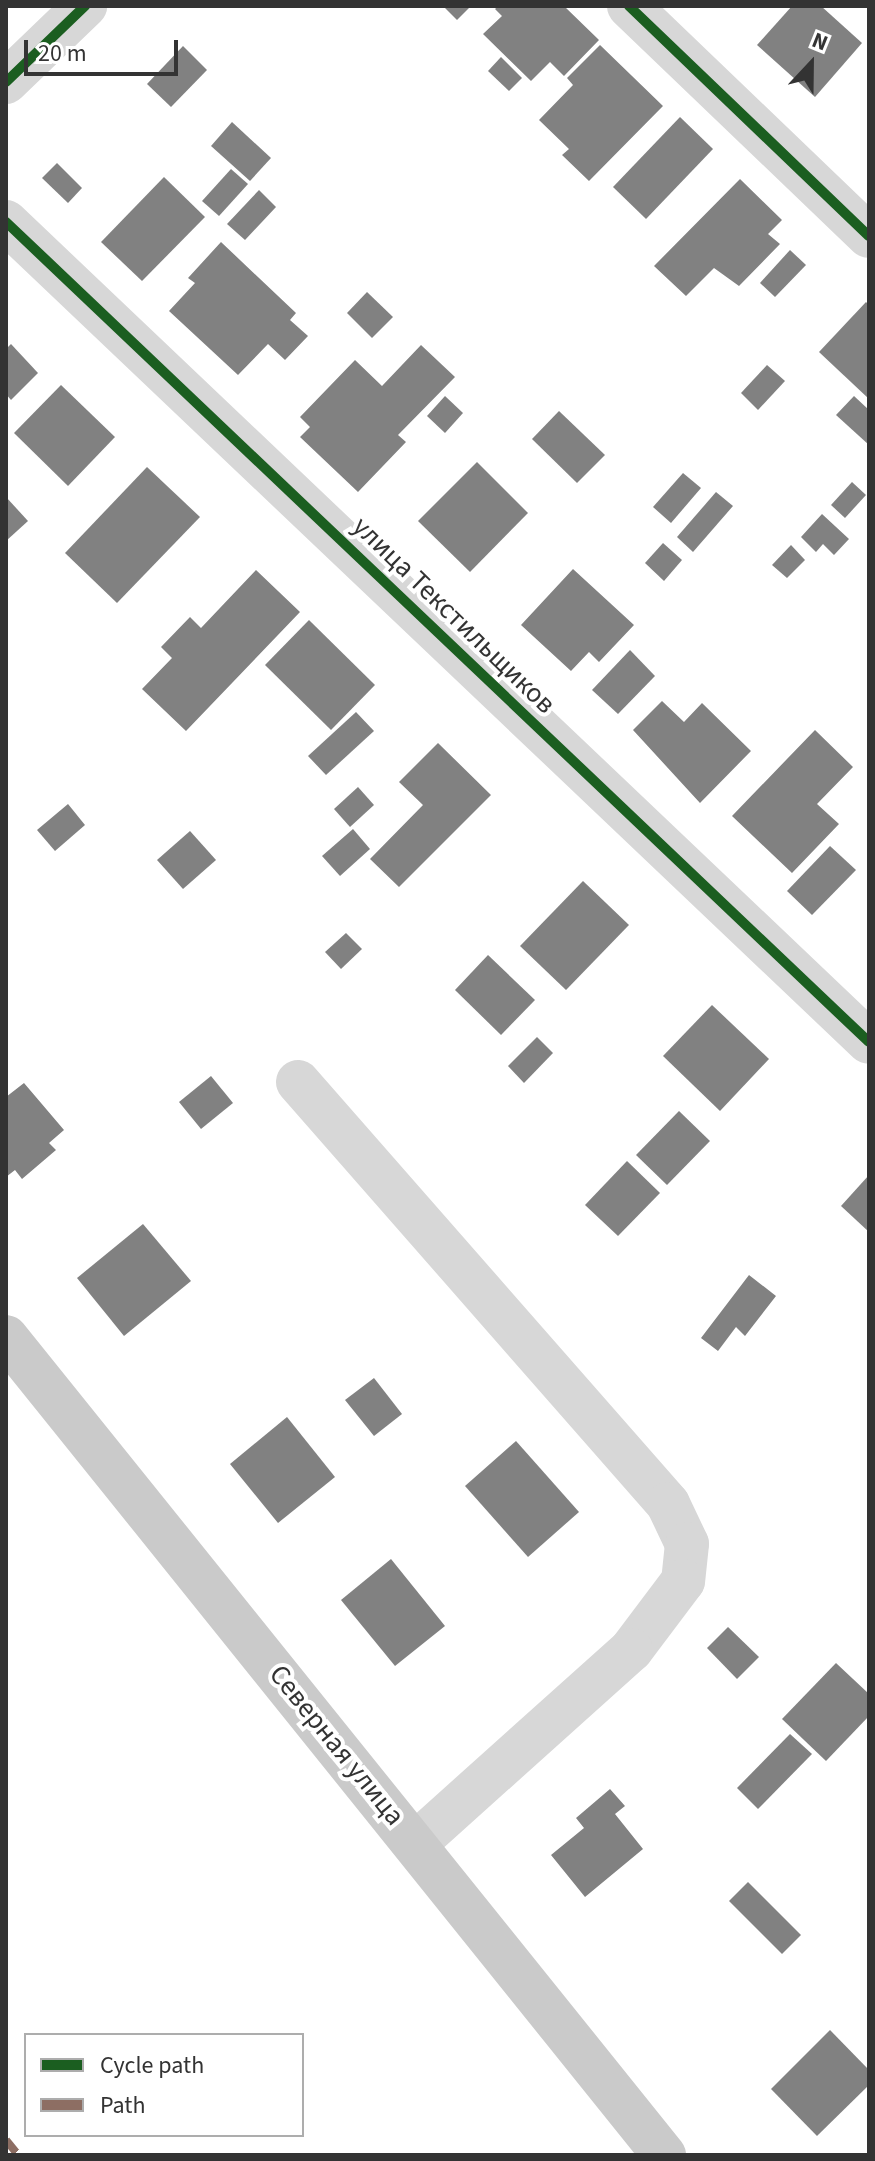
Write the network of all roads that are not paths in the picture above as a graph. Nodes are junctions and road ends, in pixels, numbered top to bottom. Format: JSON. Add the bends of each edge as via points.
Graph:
{"nodes":[{"id":1,"x":85,"y":6,"type":"edge"},
{"id":2,"x":629,"y":6,"type":"edge"},
{"id":3,"x":6,"y":82,"type":"edge"},
{"id":4,"x":6,"y":222,"type":"edge"},
{"id":5,"x":869,"y":236,"type":"edge"},
{"id":6,"x":869,"y":1042,"type":"edge"},
{"id":7,"x":298,"y":1082,"type":"dead end"},
{"id":8,"x":6,"y":1337,"type":"edge"},
{"id":9,"x":416,"y":1843,"type":"junction"},
{"id":10,"x":664,"y":2155,"type":"edge"}],
"edges":[{"from":1,"to":3,"type":"street"},
{"from":2,"to":5,"type":"street"},
{"from":4,"to":6,"type":"street","name":"улица Текстильщиков"},
{"from":7,"to":9,"type":"street","via":[[668,1504],[687,1544],[683,1581],[631,1650]]},
{"from":8,"to":9,"type":"main road","name":"Северная улица"},
{"from":9,"to":10,"type":"main road","name":"Северная улица"}]}
